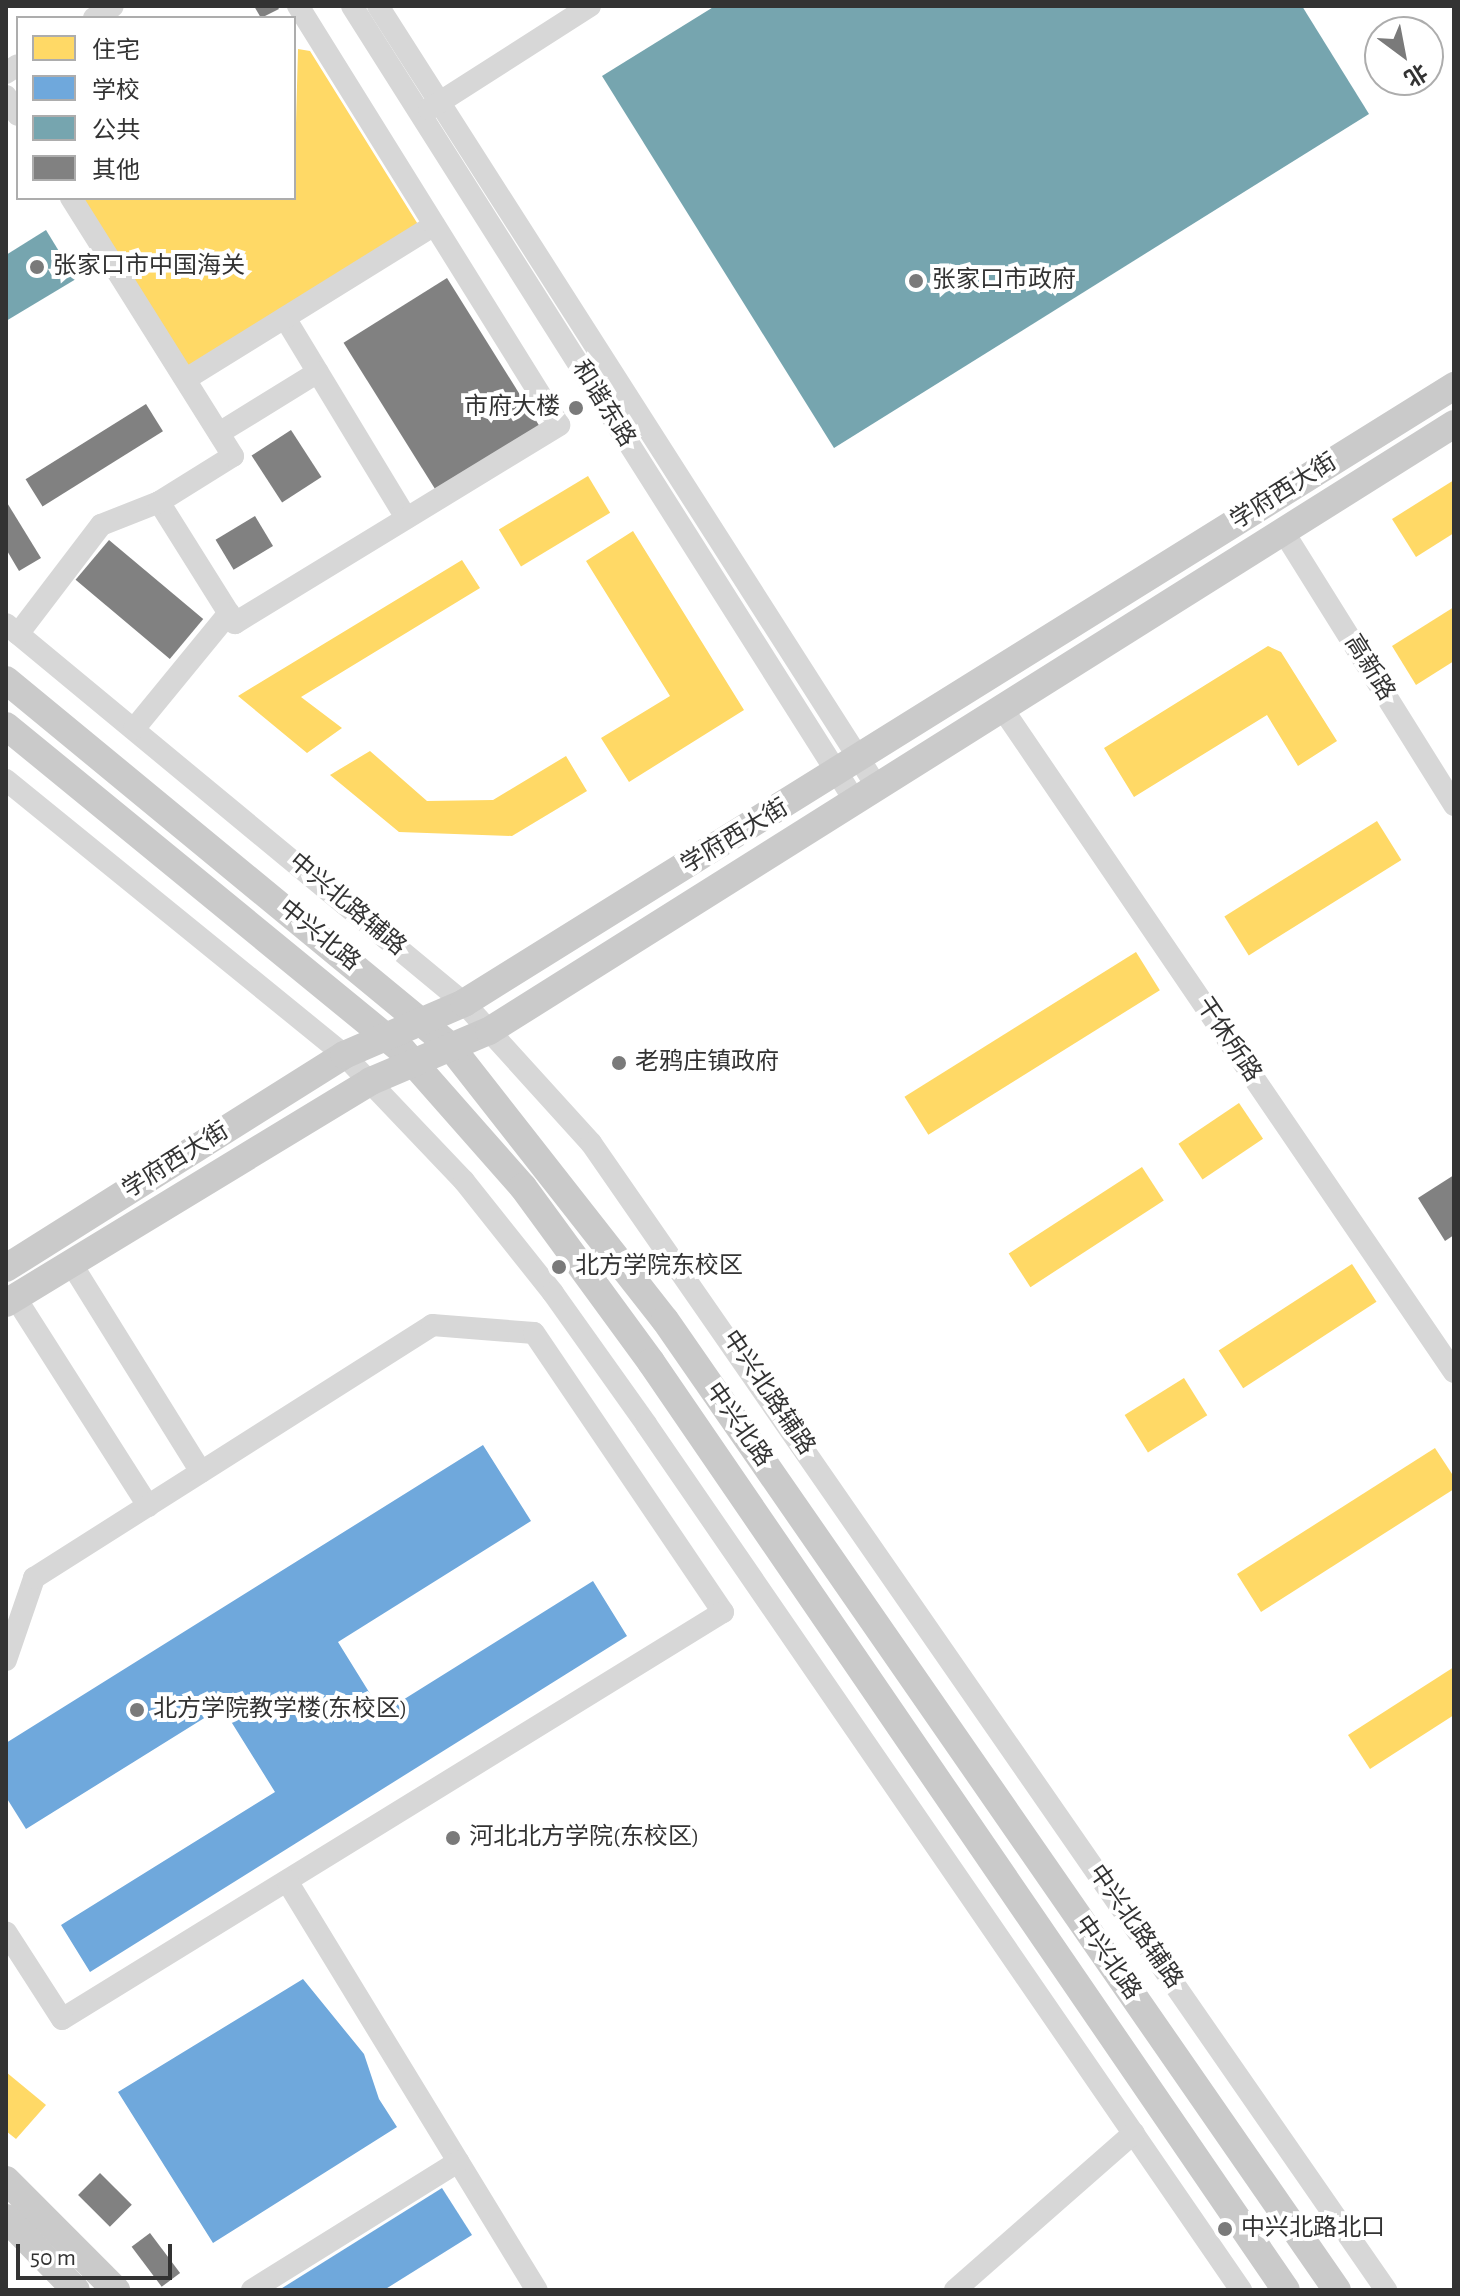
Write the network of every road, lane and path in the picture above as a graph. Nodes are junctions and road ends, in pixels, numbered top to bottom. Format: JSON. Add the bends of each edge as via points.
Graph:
{"nodes":[{"id":1,"x":298,"y":6,"type":"edge"},
{"id":2,"x":352,"y":6,"type":"edge"},
{"id":3,"x":378,"y":6,"type":"edge"},
{"id":4,"x":590,"y":6,"type":"edge"},
{"id":5,"x":430,"y":108,"type":"junction"},
{"id":6,"x":72,"y":200,"type":"edge"},
{"id":7,"x":434,"y":225,"type":"junction"},
{"id":8,"x":285,"y":318,"type":"junction"},
{"id":9,"x":318,"y":372,"type":"junction"},
{"id":10,"x":186,"y":379,"type":"junction"},
{"id":11,"x":1454,"y":386,"type":"edge"},
{"id":12,"x":1454,"y":424,"type":"edge"},
{"id":13,"x":219,"y":433,"type":"junction"},
{"id":14,"x":159,"y":502,"type":"junction"},
{"id":15,"x":406,"y":518,"type":"junction"},
{"id":16,"x":1283,"y":531,"type":"junction"},
{"id":17,"x":229,"y":613,"type":"junction"},
{"id":18,"x":12,"y":629,"type":"edge"},
{"id":19,"x":6,"y":680,"type":"edge"},
{"id":20,"x":1002,"y":708,"type":"junction"},
{"id":21,"x":6,"y":726,"type":"edge"},
{"id":22,"x":134,"y":729,"type":"junction"},
{"id":23,"x":848,"y":767,"type":"junction"},
{"id":24,"x":6,"y":780,"type":"edge"},
{"id":25,"x":866,"y":794,"type":"junction"},
{"id":26,"x":1454,"y":805,"type":"edge"},
{"id":27,"x":464,"y":1003,"type":"junction"},
{"id":28,"x":422,"y":1019,"type":"junction"},
{"id":29,"x":489,"y":1031,"type":"junction"},
{"id":30,"x":382,"y":1036,"type":"junction"},
{"id":31,"x":450,"y":1046,"type":"junction"},
{"id":32,"x":344,"y":1055,"type":"junction"},
{"id":33,"x":409,"y":1062,"type":"junction"},
{"id":34,"x":371,"y":1081,"type":"junction"},
{"id":35,"x":71,"y":1263,"type":"junction"},
{"id":36,"x":6,"y":1268,"type":"edge"},
{"id":37,"x":11,"y":1300,"type":"edge"},
{"id":38,"x":1454,"y":1372,"type":"edge"},
{"id":39,"x":201,"y":1472,"type":"junction"},
{"id":40,"x":148,"y":1506,"type":"junction"},
{"id":41,"x":6,"y":1660,"type":"edge"},
{"id":42,"x":287,"y":1881,"type":"junction"},
{"id":43,"x":6,"y":1932,"type":"edge"},
{"id":44,"x":1134,"y":2133,"type":"junction"},
{"id":45,"x":458,"y":2162,"type":"junction"},
{"id":46,"x":6,"y":2180,"type":"edge"},
{"id":47,"x":6,"y":2218,"type":"edge"},
{"id":48,"x":76,"y":2290,"type":"edge"},
{"id":49,"x":116,"y":2290,"type":"edge"},
{"id":50,"x":252,"y":2290,"type":"edge"},
{"id":51,"x":537,"y":2290,"type":"edge"},
{"id":52,"x":955,"y":2290,"type":"edge"},
{"id":53,"x":1241,"y":2290,"type":"edge"},
{"id":54,"x":1286,"y":2290,"type":"edge"},
{"id":55,"x":1337,"y":2290,"type":"edge"},
{"id":56,"x":1386,"y":2290,"type":"edge"}],
"edges":[{"from":1,"to":7,"type":"street"},
{"from":2,"to":5,"type":"street","name":"和谐东路"},
{"from":3,"to":5,"type":"street","name":"和谐东路"},
{"from":4,"to":5,"type":"street"},
{"from":5,"to":23,"type":"street","name":"和谐东路"},
{"from":6,"to":10,"type":"street"},
{"from":7,"to":8,"type":"street"},
{"from":7,"to":15,"type":"street","via":[[559,425]]},
{"from":8,"to":9,"type":"street"},
{"from":8,"to":10,"type":"street"},
{"from":9,"to":13,"type":"street"},
{"from":9,"to":15,"type":"street"},
{"from":10,"to":13,"type":"street"},
{"from":11,"to":23,"type":"main road","name":"学府西大街"},
{"from":12,"to":16,"type":"main road","name":"学府西大街"},
{"from":13,"to":14,"type":"street","via":[[233,456]]},
{"from":14,"to":17,"type":"street"},
{"from":14,"to":18,"type":"street","via":[[101,525]]},
{"from":15,"to":17,"type":"street","via":[[235,623]]},
{"from":16,"to":20,"type":"main road","name":"学府西大街"},
{"from":16,"to":26,"type":"street","name":"高新路"},
{"from":17,"to":22,"type":"street"},
{"from":18,"to":22,"type":"street","name":"中兴北路辅路"},
{"from":19,"to":28,"type":"main road","name":"中兴北路"},
{"from":20,"to":25,"type":"main road","name":"学府西大街"},
{"from":20,"to":38,"type":"street","name":"干休所路"},
{"from":21,"to":30,"type":"main road","name":"中兴北路"},
{"from":22,"to":27,"type":"street","name":"中兴北路辅路"},
{"from":23,"to":25,"type":"street","name":"和谐东路"},
{"from":23,"to":27,"type":"main road","name":"学府西大街"},
{"from":24,"to":32,"type":"street"},
{"from":25,"to":29,"type":"main road","name":"学府西大街"},
{"from":27,"to":28,"type":"main road","name":"学府西大街"},
{"from":27,"to":29,"type":"street","name":"中兴北路辅路"},
{"from":28,"to":30,"type":"main road","name":"学府西大街"},
{"from":28,"to":31,"type":"main road","name":"中兴北路"},
{"from":29,"to":31,"type":"main road","name":"学府西大街"},
{"from":29,"to":56,"type":"street","name":"中兴北路辅路","via":[[634,1198]]},
{"from":30,"to":32,"type":"main road","name":"学府西大街"},
{"from":30,"to":33,"type":"main road","name":"中兴北路"},
{"from":31,"to":33,"type":"main road","name":"学府西大街"},
{"from":31,"to":55,"type":"main road","name":"中兴北路","via":[[665,1320]]},
{"from":32,"to":34,"type":"street"},
{"from":32,"to":36,"type":"main road","name":"学府西大街"},
{"from":33,"to":34,"type":"main road","name":"学府西大街"},
{"from":33,"to":54,"type":"main road","name":"中兴北路","via":[[523,1187],[651,1362]]},
{"from":34,"to":35,"type":"main road","name":"学府西大街"},
{"from":34,"to":44,"type":"street","via":[[429,1139],[553,1293]]},
{"from":35,"to":37,"type":"main road","name":"学府西大街"},
{"from":35,"to":39,"type":"street"},
{"from":37,"to":40,"type":"street"},
{"from":39,"to":40,"type":"street"},
{"from":39,"to":42,"type":"street","via":[[432,1325],[534,1333],[723,1612]]},
{"from":40,"to":41,"type":"street","via":[[34,1578]]},
{"from":42,"to":43,"type":"street","via":[[62,2019]]},
{"from":42,"to":45,"type":"street"},
{"from":44,"to":52,"type":"street"},
{"from":44,"to":53,"type":"street"},
{"from":45,"to":50,"type":"street"},
{"from":45,"to":51,"type":"street"},
{"from":46,"to":49,"type":"main road"},
{"from":47,"to":48,"type":"main road"}]}
